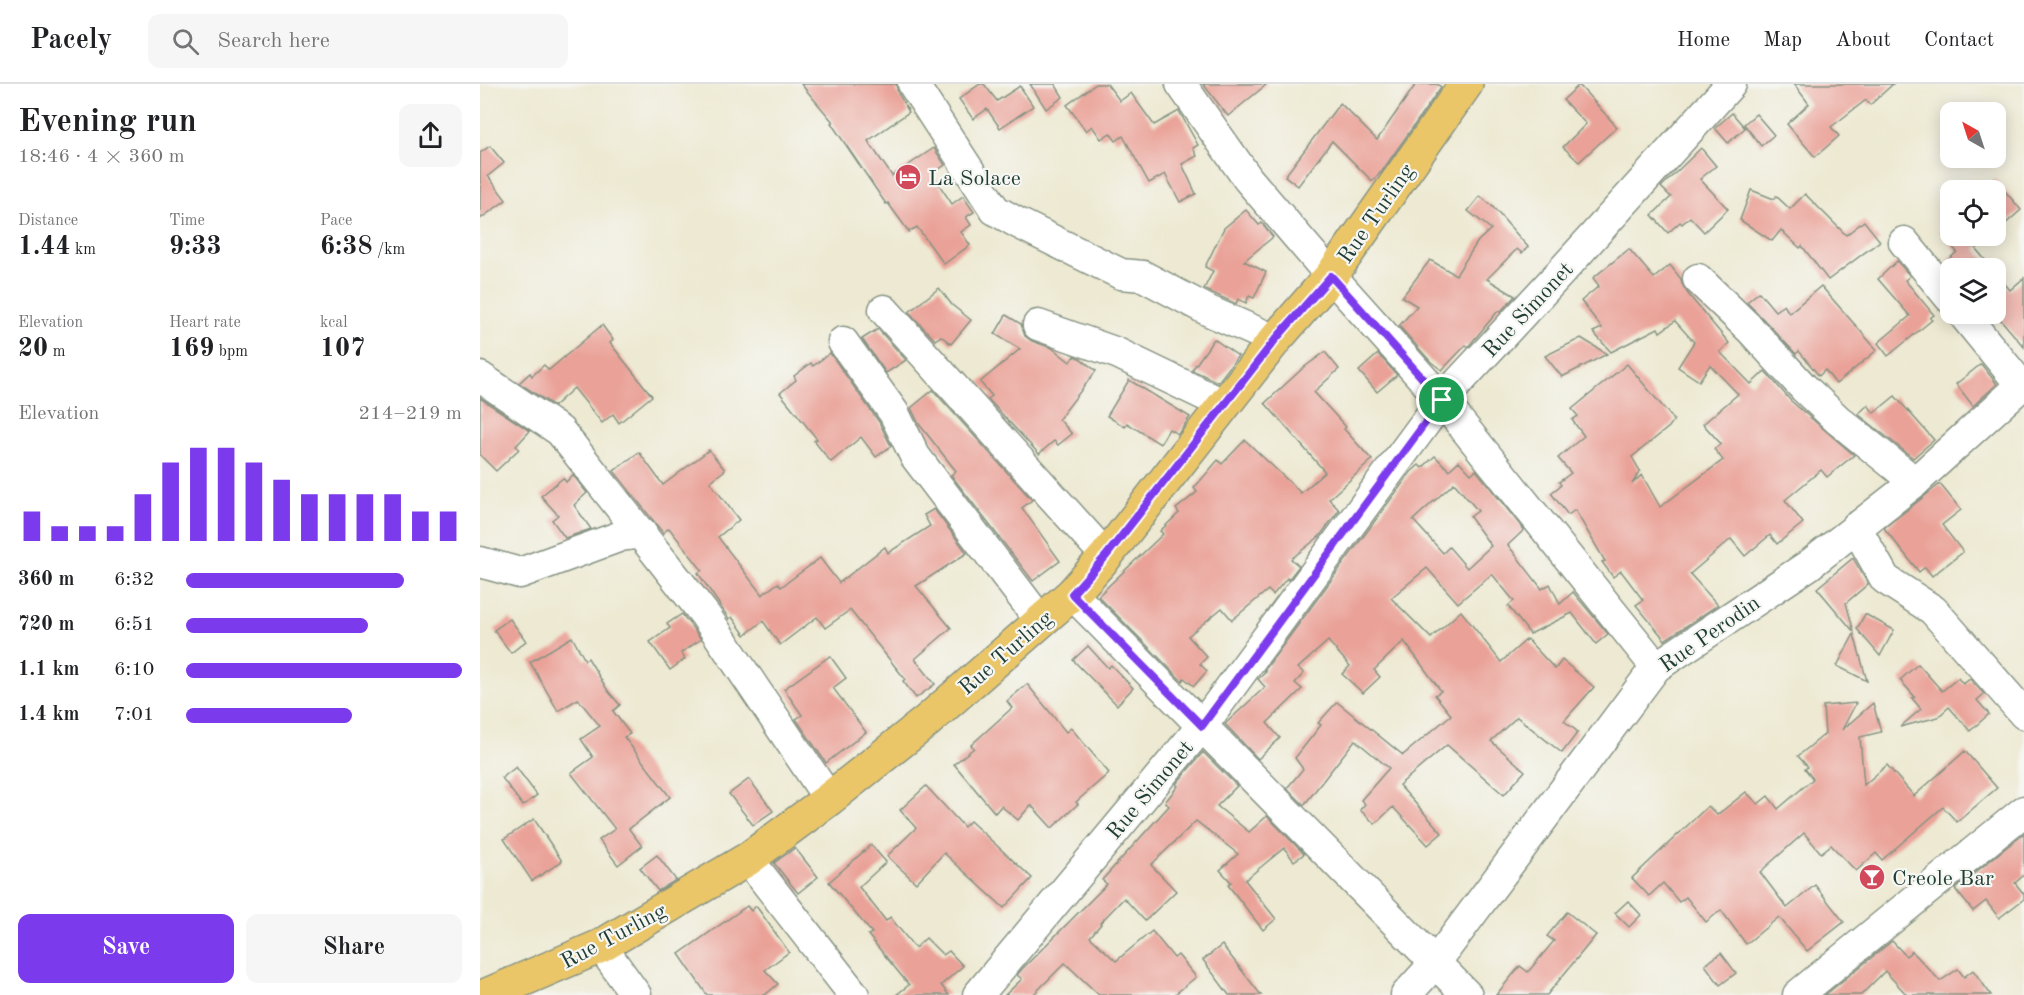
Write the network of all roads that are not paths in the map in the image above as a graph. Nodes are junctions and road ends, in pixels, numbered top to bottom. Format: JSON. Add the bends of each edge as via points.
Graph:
{"nodes":[{"id":1,"x":913,"y":84,"type":"edge"},
{"id":2,"x":1181,"y":84,"type":"edge"},
{"id":3,"x":1466,"y":84,"type":"edge"},
{"id":4,"x":1731,"y":84,"type":"edge"},
{"id":5,"x":1904,"y":242,"type":"dead end"},
{"id":6,"x":1331,"y":276,"type":"junction"},
{"id":7,"x":1698,"y":279,"type":"dead end"},
{"id":8,"x":1940,"y":286,"type":"edge"},
{"id":9,"x":884,"y":310,"type":"dead end"},
{"id":10,"x":1972,"y":324,"type":"edge"},
{"id":11,"x":1038,"y":325,"type":"dead end"},
{"id":12,"x":1275,"y":340,"type":"junction"},
{"id":13,"x":843,"y":342,"type":"dead end"},
{"id":14,"x":480,"y":377,"type":"edge"},
{"id":15,"x":2023,"y":384,"type":"edge"},
{"id":16,"x":1442,"y":400,"type":"junction"},
{"id":17,"x":1225,"y":405,"type":"junction"},
{"id":18,"x":1915,"y":482,"type":"junction"},
{"id":19,"x":1856,"y":527,"type":"junction"},
{"id":20,"x":642,"y":533,"type":"junction"},
{"id":21,"x":1106,"y":556,"type":"junction"},
{"id":22,"x":480,"y":562,"type":"edge"},
{"id":23,"x":1072,"y":594,"type":"junction"},
{"id":24,"x":1040,"y":620,"type":"junction"},
{"id":25,"x":1656,"y":667,"type":"junction"},
{"id":26,"x":2024,"y":714,"type":"edge"},
{"id":27,"x":1202,"y":726,"type":"junction"},
{"id":28,"x":829,"y":799,"type":"junction"},
{"id":29,"x":2024,"y":811,"type":"edge"},
{"id":30,"x":748,"y":859,"type":"junction"},
{"id":31,"x":601,"y":946,"type":"junction"},
{"id":32,"x":1435,"y":963,"type":"junction"},
{"id":33,"x":488,"y":995,"type":"edge"},
{"id":34,"x":636,"y":995,"type":"edge"},
{"id":35,"x":854,"y":995,"type":"edge"},
{"id":36,"x":978,"y":995,"type":"edge"},
{"id":37,"x":1406,"y":995,"type":"edge"},
{"id":38,"x":1467,"y":995,"type":"edge"},
{"id":39,"x":1798,"y":995,"type":"edge"}],
"edges":[{"from":1,"to":12,"type":"street","via":[[995,210],[1121,274],[1143,276]]},
{"from":2,"to":6,"type":"street","via":[[1248,179]]},
{"from":3,"to":6,"type":"main road","name":"Rue Turling"},
{"from":4,"to":16,"type":"street","name":"Rue Simonet"},
{"from":5,"to":8,"type":"street"},
{"from":6,"to":12,"type":"main road","name":"Rue Turling"},
{"from":6,"to":16,"type":"street"},
{"from":7,"to":18,"type":"street","via":[[1829,412]]},
{"from":9,"to":21,"type":"street"},
{"from":10,"to":15,"type":"street"},
{"from":11,"to":17,"type":"street","via":[[1117,353]]},
{"from":12,"to":17,"type":"main road","name":"Rue Turling"},
{"from":13,"to":24,"type":"street","via":[[894,412],[915,456]]},
{"from":14,"to":20,"type":"street","via":[[560,431]]},
{"from":15,"to":18,"type":"street","name":"Rue Perodin"},
{"from":16,"to":25,"type":"street"},
{"from":16,"to":27,"type":"street","name":"Rue Simonet"},
{"from":17,"to":21,"type":"main road","name":"Rue Turling"},
{"from":18,"to":19,"type":"street","name":"Rue Perodin"},
{"from":19,"to":25,"type":"street","name":"Rue Perodin","via":[[1809,565]]},
{"from":19,"to":26,"type":"street","via":[[1885,579],[1934,610]]},
{"from":20,"to":22,"type":"street","via":[[612,539],[520,573]]},
{"from":20,"to":28,"type":"street","via":[[705,615]]},
{"from":21,"to":23,"type":"main road","name":"Rue Turling"},
{"from":23,"to":24,"type":"main road","name":"Rue Turling"},
{"from":23,"to":27,"type":"street"},
{"from":24,"to":28,"type":"main road","name":"Rue Turling","via":[[974,680]]},
{"from":25,"to":32,"type":"street","name":"Rue Perodin"},
{"from":27,"to":32,"type":"street"},
{"from":27,"to":36,"type":"street","name":"Rue Simonet"},
{"from":28,"to":30,"type":"main road","name":"Rue Turling"},
{"from":29,"to":39,"type":"street"},
{"from":30,"to":31,"type":"main road","name":"Rue Turling"},
{"from":30,"to":35,"type":"street"},
{"from":31,"to":33,"type":"main road","name":"Rue Turling"},
{"from":31,"to":34,"type":"street"},
{"from":32,"to":37,"type":"street","name":"Rue Perodin"},
{"from":32,"to":38,"type":"street"}]}
